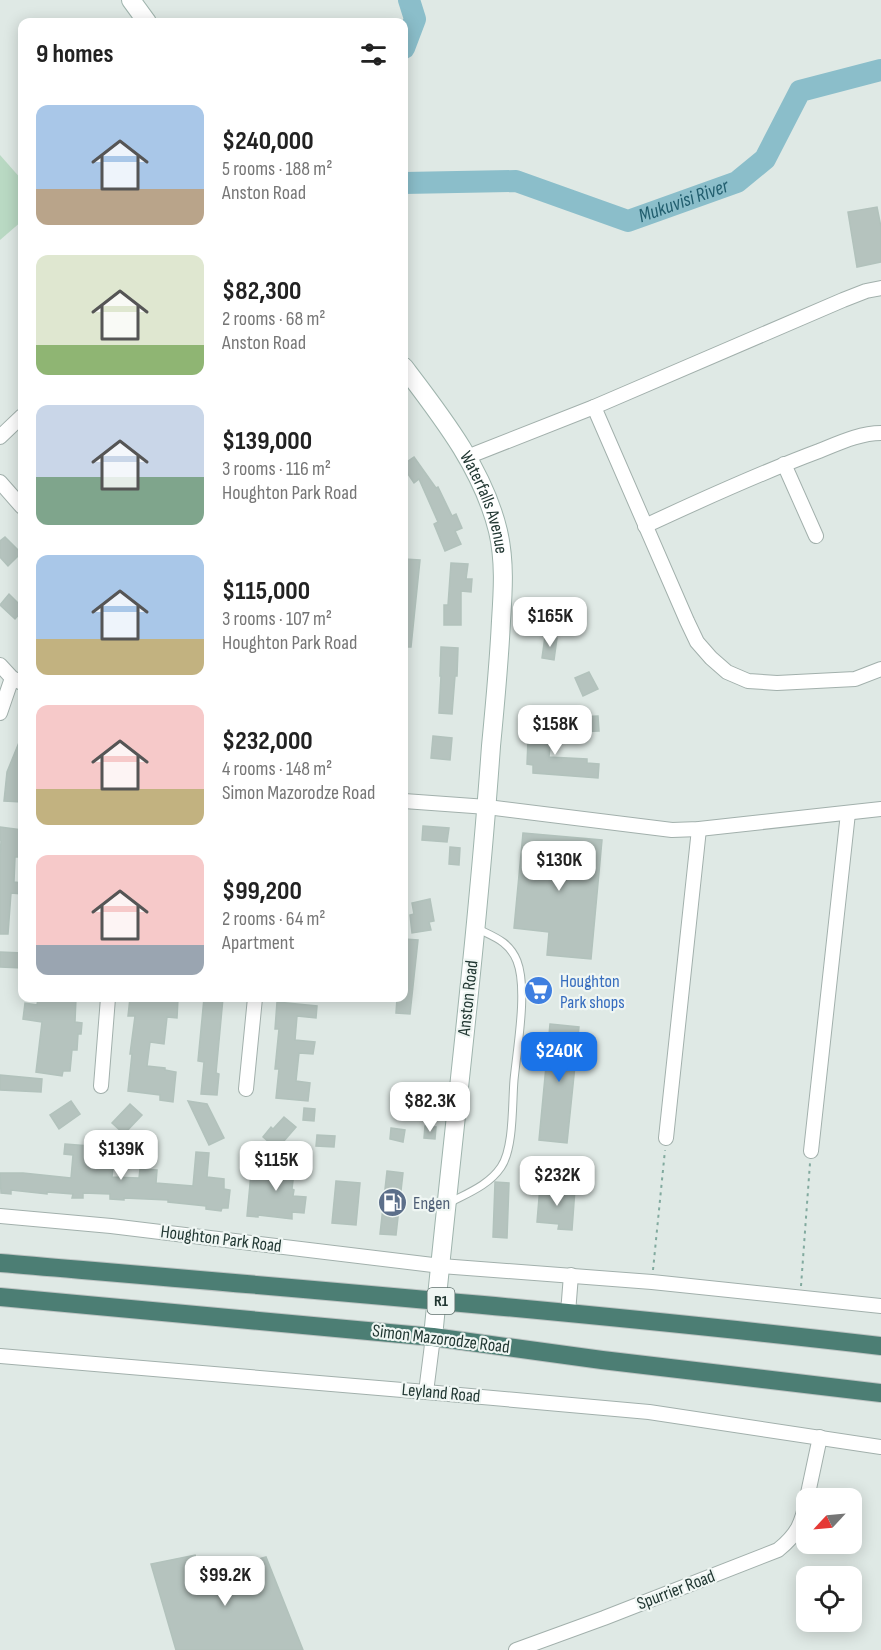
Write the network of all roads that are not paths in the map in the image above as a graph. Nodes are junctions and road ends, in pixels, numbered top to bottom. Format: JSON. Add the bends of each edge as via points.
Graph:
{"nodes":[{"id":1,"x":131,"y":0,"type":"edge"},
{"id":2,"x":144,"y":18,"type":"edge"},
{"id":3,"x":881,"y":288,"type":"edge"},
{"id":4,"x":408,"y":372,"type":"edge"},
{"id":5,"x":594,"y":407,"type":"junction"},
{"id":6,"x":18,"y":420,"type":"edge"},
{"id":7,"x":881,"y":433,"type":"edge"},
{"id":8,"x":0,"y":437,"type":"edge"},
{"id":9,"x":467,"y":456,"type":"junction"},
{"id":10,"x":784,"y":464,"type":"junction"},
{"id":11,"x":0,"y":482,"type":"edge"},
{"id":12,"x":18,"y":502,"type":"edge"},
{"id":13,"x":645,"y":526,"type":"junction"},
{"id":14,"x":816,"y":536,"type":"dead end"},
{"id":15,"x":499,"y":660,"type":"joint"},
{"id":16,"x":0,"y":665,"type":"edge"},
{"id":17,"x":881,"y":669,"type":"edge"},
{"id":18,"x":17,"y":680,"type":"edge"},
{"id":19,"x":0,"y":712,"type":"edge"},
{"id":20,"x":408,"y":801,"type":"edge"},
{"id":21,"x":487,"y":807,"type":"junction"},
{"id":22,"x":881,"y":809,"type":"edge"},
{"id":23,"x":848,"y":813,"type":"junction"},
{"id":24,"x":699,"y":829,"type":"junction"},
{"id":25,"x":475,"y":927,"type":"junction"},
{"id":26,"x":108,"y":1002,"type":"edge"},
{"id":27,"x":255,"y":1002,"type":"edge"},
{"id":28,"x":101,"y":1086,"type":"dead end"},
{"id":29,"x":246,"y":1089,"type":"dead end"},
{"id":30,"x":666,"y":1138,"type":"road end"},
{"id":31,"x":811,"y":1150,"type":"road end"},
{"id":32,"x":447,"y":1204,"type":"junction"},
{"id":33,"x":0,"y":1216,"type":"edge"},
{"id":34,"x":0,"y":1263,"type":"edge"},
{"id":35,"x":441,"y":1266,"type":"junction"},
{"id":36,"x":571,"y":1275,"type":"junction"},
{"id":37,"x":0,"y":1297,"type":"edge"},
{"id":38,"x":436,"y":1301,"type":"junction"},
{"id":39,"x":881,"y":1306,"type":"edge"},
{"id":40,"x":568,"y":1313,"type":"junction"},
{"id":41,"x":433,"y":1337,"type":"junction"},
{"id":42,"x":881,"y":1346,"type":"edge"},
{"id":43,"x":0,"y":1356,"type":"edge"},
{"id":44,"x":426,"y":1392,"type":"junction"},
{"id":45,"x":881,"y":1393,"type":"edge"},
{"id":46,"x":820,"y":1437,"type":"junction"},
{"id":47,"x":881,"y":1448,"type":"edge"},
{"id":48,"x":809,"y":1488,"type":"edge"},
{"id":49,"x":796,"y":1533,"type":"edge"},
{"id":50,"x":516,"y":1650,"type":"edge"}],
"edges":[{"from":1,"to":2,"type":"main road"},
{"from":3,"to":5,"type":"street","via":[[843,300]]},
{"from":4,"to":9,"type":"main road","name":"Waterfalls Avenue"},
{"from":5,"to":9,"type":"street"},
{"from":5,"to":13,"type":"street"},
{"from":6,"to":8,"type":"street"},
{"from":7,"to":10,"type":"street","via":[[849,440]]},
{"from":9,"to":15,"type":"main road","name":"Waterfalls Avenue","via":[[492,512],[501,551]]},
{"from":10,"to":13,"type":"street"},
{"from":10,"to":14,"type":"street"},
{"from":11,"to":12,"type":"street"},
{"from":13,"to":17,"type":"street","via":[[697,642],[727,672],[748,681],[777,683],[855,678]]},
{"from":15,"to":21,"type":"main road","name":"Anston Road"},
{"from":16,"to":18,"type":"street"},
{"from":18,"to":19,"type":"street"},
{"from":20,"to":21,"type":"street"},
{"from":21,"to":24,"type":"street","via":[[672,830]]},
{"from":21,"to":25,"type":"main road","name":"Anston Road"},
{"from":22,"to":23,"type":"street"},
{"from":23,"to":24,"type":"street"},
{"from":23,"to":31,"type":"street"},
{"from":24,"to":30,"type":"street"},
{"from":25,"to":32,"type":"main road","name":"Anston Road"},
{"from":25,"to":32,"type":"lane","via":[[506,943],[521,974],[512,1122],[502,1166],[484,1185]]},
{"from":26,"to":28,"type":"street"},
{"from":27,"to":29,"type":"street"},
{"from":32,"to":35,"type":"main road","name":"Anston Road"},
{"from":33,"to":35,"type":"street","name":"Houghton Park Road"},
{"from":34,"to":38,"type":"highway","name":"Simon Mazorodze Road","number":"R1"},
{"from":35,"to":36,"type":"street","name":"Houghton Park Road"},
{"from":35,"to":38,"type":"main road","name":"Anston Road"},
{"from":36,"to":39,"type":"street","name":"Houghton Park Road"},
{"from":36,"to":40,"type":"street"},
{"from":37,"to":41,"type":"highway","name":"Simon Mazorodze Road","number":"R1"},
{"from":38,"to":40,"type":"highway","name":"Simon Mazorodze Road","number":"R1"},
{"from":38,"to":41,"type":"main road","name":"Anston Road"},
{"from":40,"to":42,"type":"highway","name":"Simon Mazorodze Road","number":"R1"},
{"from":41,"to":44,"type":"street"},
{"from":41,"to":45,"type":"highway","name":"Simon Mazorodze Road","number":"R1"},
{"from":43,"to":44,"type":"street","name":"Leyland Road"},
{"from":44,"to":46,"type":"street","name":"Leyland Road","via":[[649,1412]]},
{"from":46,"to":47,"type":"street","name":"Leyland Road"},
{"from":46,"to":48,"type":"street","name":"Spurrier Road"},
{"from":49,"to":50,"type":"street","name":"Spurrier Road","via":[[778,1550]]}]}
